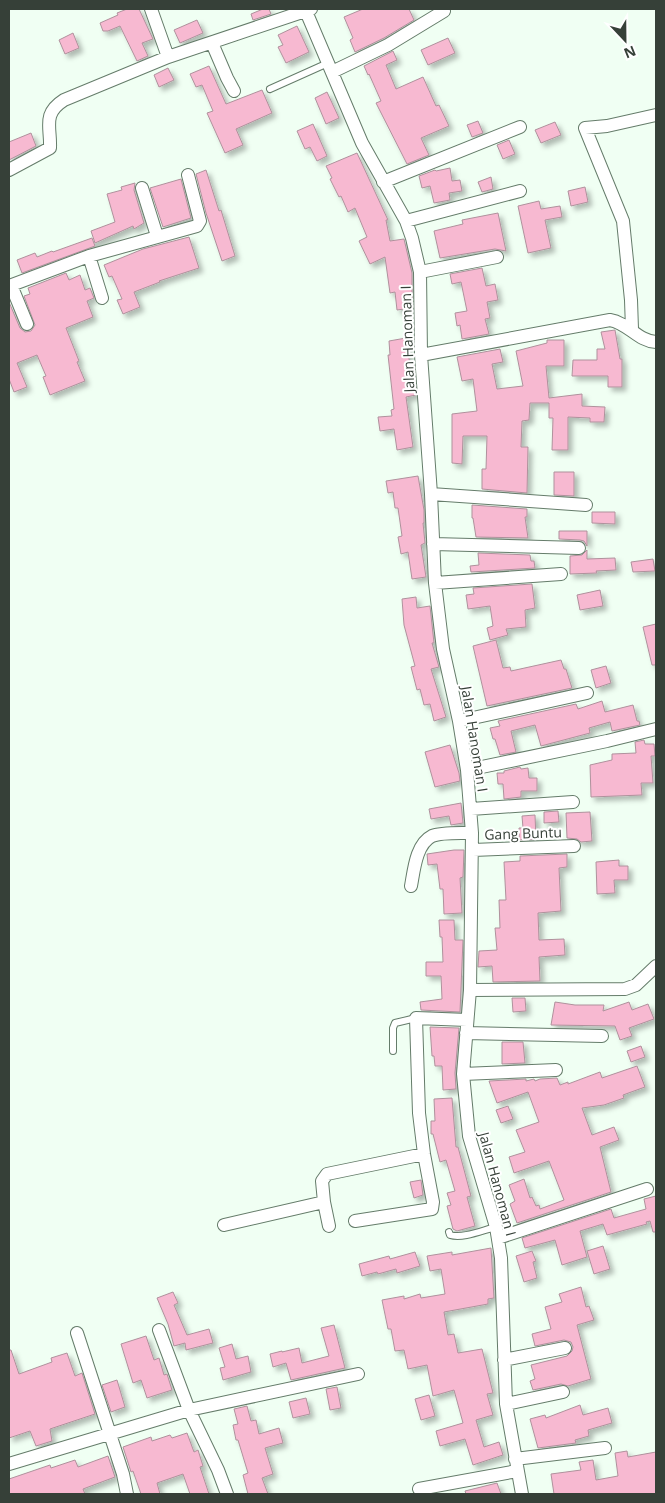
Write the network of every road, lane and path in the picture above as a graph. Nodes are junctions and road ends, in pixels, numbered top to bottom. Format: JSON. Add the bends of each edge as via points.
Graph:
{"nodes":[{"id":1,"x":151,"y":9,"type":"edge"},
{"id":2,"x":307,"y":10,"type":"edge"},
{"id":3,"x":444,"y":11,"type":"dead end"},
{"id":4,"x":212,"y":43,"type":"junction"},
{"id":5,"x":168,"y":57,"type":"junction"},
{"id":6,"x":330,"y":68,"type":"junction"},
{"id":7,"x":270,"y":89,"type":"dead end"},
{"id":8,"x":234,"y":91,"type":"dead end"},
{"id":9,"x":656,"y":115,"type":"edge"},
{"id":10,"x":520,"y":127,"type":"dead end"},
{"id":11,"x":9,"y":170,"type":"edge"},
{"id":12,"x":188,"y":175,"type":"dead end"},
{"id":13,"x":383,"y":182,"type":"junction"},
{"id":14,"x":142,"y":188,"type":"dead end"},
{"id":15,"x":520,"y":191,"type":"dead end"},
{"id":16,"x":406,"y":221,"type":"junction"},
{"id":17,"x":157,"y":236,"type":"junction"},
{"id":18,"x":88,"y":256,"type":"junction"},
{"id":19,"x":497,"y":257,"type":"dead end"},
{"id":20,"x":420,"y":272,"type":"junction"},
{"id":21,"x":10,"y":286,"type":"edge"},
{"id":22,"x":102,"y":298,"type":"dead end"},
{"id":23,"x":27,"y":324,"type":"dead end"},
{"id":24,"x":632,"y":329,"type":"junction"},
{"id":25,"x":656,"y":342,"type":"edge"},
{"id":26,"x":421,"y":355,"type":"junction"},
{"id":27,"x":431,"y":494,"type":"junction"},
{"id":28,"x":586,"y":505,"type":"dead end"},
{"id":29,"x":433,"y":544,"type":"junction"},
{"id":30,"x":578,"y":548,"type":"dead end"},
{"id":31,"x":561,"y":574,"type":"dead end"},
{"id":32,"x":435,"y":583,"type":"junction"},
{"id":33,"x":587,"y":693,"type":"dead end"},
{"id":34,"x":459,"y":721,"type":"junction"},
{"id":35,"x":656,"y":729,"type":"edge"},
{"id":36,"x":467,"y":770,"type":"junction"},
{"id":37,"x":573,"y":802,"type":"dead end"},
{"id":38,"x":471,"y":809,"type":"junction"},
{"id":39,"x":472,"y":833,"type":"junction"},
{"id":40,"x":574,"y":846,"type":"dead end"},
{"id":41,"x":473,"y":850,"type":"junction"},
{"id":42,"x":411,"y":886,"type":"dead end"},
{"id":43,"x":656,"y":966,"type":"edge"},
{"id":44,"x":470,"y":990,"type":"junction"},
{"id":45,"x":416,"y":1018,"type":"junction"},
{"id":46,"x":467,"y":1020,"type":"junction"},
{"id":47,"x":466,"y":1033,"type":"junction"},
{"id":48,"x":602,"y":1036,"type":"dead end"},
{"id":49,"x":393,"y":1051,"type":"dead end"},
{"id":50,"x":556,"y":1070,"type":"dead end"},
{"id":51,"x":463,"y":1074,"type":"junction"},
{"id":52,"x":424,"y":1154,"type":"junction"},
{"id":53,"x":647,"y":1189,"type":"dead end"},
{"id":54,"x":324,"y":1202,"type":"junction"},
{"id":55,"x":355,"y":1221,"type":"dead end"},
{"id":56,"x":224,"y":1225,"type":"dead end"},
{"id":57,"x":329,"y":1226,"type":"dead end"},
{"id":58,"x":449,"y":1232,"type":"dead end"},
{"id":59,"x":497,"y":1233,"type":"junction"},
{"id":60,"x":159,"y":1330,"type":"dead end"},
{"id":61,"x":77,"y":1333,"type":"dead end"},
{"id":62,"x":566,"y":1348,"type":"dead end"},
{"id":63,"x":504,"y":1360,"type":"junction"},
{"id":64,"x":358,"y":1374,"type":"dead end"},
{"id":65,"x":564,"y":1392,"type":"dead end"},
{"id":66,"x":506,"y":1404,"type":"junction"},
{"id":67,"x":189,"y":1410,"type":"junction"},
{"id":68,"x":109,"y":1434,"type":"junction"},
{"id":69,"x":605,"y":1448,"type":"dead end"},
{"id":70,"x":9,"y":1464,"type":"edge"},
{"id":71,"x":516,"y":1465,"type":"junction"},
{"id":72,"x":418,"y":1489,"type":"dead end"},
{"id":73,"x":127,"y":1494,"type":"edge"},
{"id":74,"x":227,"y":1494,"type":"edge"},
{"id":75,"x":522,"y":1494,"type":"edge"}],
"edges":[{"from":1,"to":5,"type":"street"},
{"from":2,"to":4,"type":"street"},
{"from":2,"to":6,"type":"street","name":"Jalan Hanoman I"},
{"from":3,"to":6,"type":"street","via":[[388,45]]},
{"from":4,"to":5,"type":"street"},
{"from":4,"to":8,"type":"street"},
{"from":5,"to":11,"type":"street","via":[[56,105],[48,126],[50,148]]},
{"from":6,"to":7,"type":"lane"},
{"from":6,"to":13,"type":"street","name":"Jalan Hanoman I","via":[[362,144]]},
{"from":9,"to":24,"type":"street","via":[[585,128],[623,220]]},
{"from":10,"to":13,"type":"street"},
{"from":12,"to":17,"type":"street","via":[[199,224]]},
{"from":13,"to":16,"type":"street","name":"Jalan Hanoman I"},
{"from":14,"to":17,"type":"street"},
{"from":15,"to":16,"type":"street"},
{"from":16,"to":20,"type":"street","name":"Jalan Hanoman I"},
{"from":17,"to":18,"type":"street"},
{"from":18,"to":21,"type":"street"},
{"from":18,"to":22,"type":"street"},
{"from":19,"to":20,"type":"street"},
{"from":20,"to":26,"type":"street","name":"Jalan Hanoman I"},
{"from":21,"to":23,"type":"street"},
{"from":24,"to":25,"type":"street","via":[[643,338]]},
{"from":24,"to":26,"type":"street","via":[[610,320]]},
{"from":26,"to":27,"type":"street","name":"Jalan Hanoman I"},
{"from":27,"to":28,"type":"street"},
{"from":27,"to":29,"type":"street","name":"Jalan Hanoman I"},
{"from":29,"to":30,"type":"street"},
{"from":29,"to":32,"type":"street","name":"Jalan Hanoman I"},
{"from":31,"to":32,"type":"street"},
{"from":32,"to":34,"type":"street","name":"Jalan Hanoman I","via":[[443,649]]},
{"from":33,"to":34,"type":"street"},
{"from":34,"to":36,"type":"street","name":"Jalan Hanoman I"},
{"from":35,"to":36,"type":"street"},
{"from":36,"to":38,"type":"street","name":"Jalan Hanoman I"},
{"from":37,"to":38,"type":"street"},
{"from":38,"to":39,"type":"street","name":"Jalan Hanoman I"},
{"from":39,"to":41,"type":"street","name":"Jalan Hanoman I"},
{"from":39,"to":42,"type":"street","via":[[436,835],[428,839],[416,860]]},
{"from":40,"to":41,"type":"street","name":"Gang Buntu"},
{"from":41,"to":44,"type":"street","name":"Jalan Hanoman I"},
{"from":43,"to":44,"type":"street","via":[[636,985],[625,989]]},
{"from":44,"to":46,"type":"street","name":"Jalan Hanoman I"},
{"from":45,"to":46,"type":"street"},
{"from":45,"to":49,"type":"lane","via":[[395,1023],[392,1028]]},
{"from":45,"to":52,"type":"street","via":[[419,1113]]},
{"from":46,"to":47,"type":"street","name":"Jalan Hanoman I"},
{"from":47,"to":48,"type":"street"},
{"from":47,"to":51,"type":"street","name":"Jalan Hanoman I"},
{"from":50,"to":51,"type":"street"},
{"from":51,"to":59,"type":"street","name":"Jalan Hanoman I","via":[[468,1136]]},
{"from":52,"to":54,"type":"street","via":[[327,1174],[322,1181]]},
{"from":52,"to":55,"type":"street","via":[[432,1209]]},
{"from":53,"to":59,"type":"street"},
{"from":54,"to":56,"type":"street"},
{"from":54,"to":57,"type":"street"},
{"from":58,"to":59,"type":"lane","via":[[454,1236]]},
{"from":59,"to":63,"type":"street","name":"Jalan Hanoman I","via":[[501,1258]]},
{"from":60,"to":67,"type":"street"},
{"from":61,"to":68,"type":"street"},
{"from":62,"to":63,"type":"street"},
{"from":63,"to":66,"type":"street","name":"Jalan Hanoman I"},
{"from":64,"to":67,"type":"street"},
{"from":65,"to":66,"type":"street"},
{"from":66,"to":71,"type":"street","name":"Jalan Hanoman I"},
{"from":67,"to":68,"type":"street"},
{"from":67,"to":74,"type":"street"},
{"from":68,"to":70,"type":"street"},
{"from":68,"to":73,"type":"street"},
{"from":69,"to":71,"type":"street"},
{"from":71,"to":72,"type":"street"},
{"from":71,"to":75,"type":"street","name":"Jalan Hanoman I"}]}
